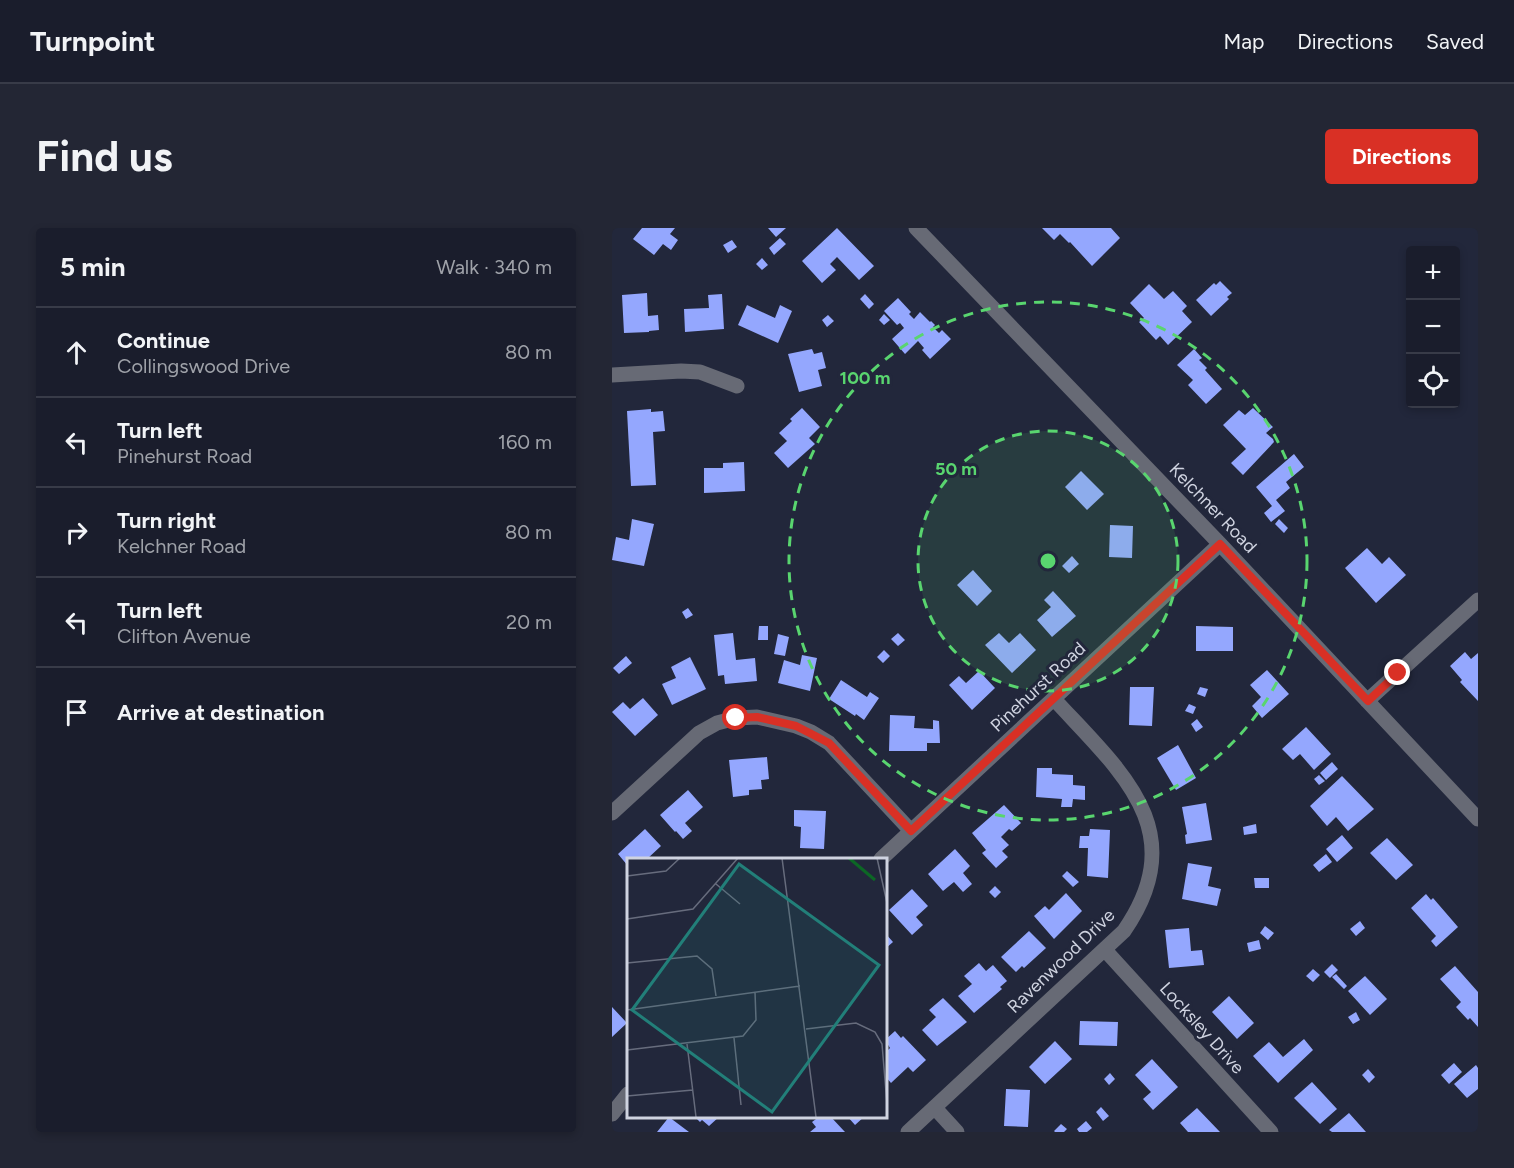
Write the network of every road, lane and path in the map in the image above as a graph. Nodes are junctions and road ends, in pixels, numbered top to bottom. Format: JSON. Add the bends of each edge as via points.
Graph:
{"nodes":[{"id":1,"x":916,"y":228,"type":"edge"},
{"id":2,"x":612,"y":375,"type":"edge"},
{"id":3,"x":737,"y":386,"type":"dead end"},
{"id":4,"x":1220,"y":544,"type":"junction"},
{"id":5,"x":1478,"y":600,"type":"edge"},
{"id":6,"x":1054,"y":699,"type":"junction"},
{"id":7,"x":1368,"y":701,"type":"junction"},
{"id":8,"x":612,"y":813,"type":"edge"},
{"id":9,"x":1478,"y":819,"type":"edge"},
{"id":10,"x":911,"y":831,"type":"junction"},
{"id":11,"x":882,"y":858,"type":"edge"},
{"id":12,"x":1105,"y":950,"type":"junction"},
{"id":13,"x":627,"y":1096,"type":"edge"},
{"id":14,"x":934,"y":1108,"type":"junction"},
{"id":15,"x":612,"y":1114,"type":"edge"},
{"id":16,"x":908,"y":1132,"type":"edge"},
{"id":17,"x":957,"y":1132,"type":"edge"},
{"id":18,"x":1271,"y":1132,"type":"edge"}],
"edges":[{"from":1,"to":4,"type":"street","name":"Kelchner Road"},
{"from":2,"to":3,"type":"street","via":[[700,372]]},
{"from":4,"to":6,"type":"street","name":"Pinehurst Road"},
{"from":4,"to":7,"type":"street","name":"Kelchner Road"},
{"from":5,"to":7,"type":"street"},
{"from":6,"to":10,"type":"street","name":"Pinehurst Road"},
{"from":6,"to":12,"type":"street","name":"Ravenwood Drive","via":[[1122,774],[1144,811],[1149,831],[1152,852],[1145,894],[1130,922]]},
{"from":7,"to":9,"type":"street","name":"Kelchner Road"},
{"from":8,"to":10,"type":"street","via":[[699,733],[717,723],[757,717],[796,726],[829,743]]},
{"from":10,"to":11,"type":"street","name":"Pinehurst Road"},
{"from":12,"to":14,"type":"street","name":"Ravenwood Drive"},
{"from":12,"to":18,"type":"street","name":"Locksley Drive"},
{"from":13,"to":15,"type":"street"},
{"from":14,"to":16,"type":"street","name":"Ravenwood Drive"},
{"from":14,"to":17,"type":"street"}]}
